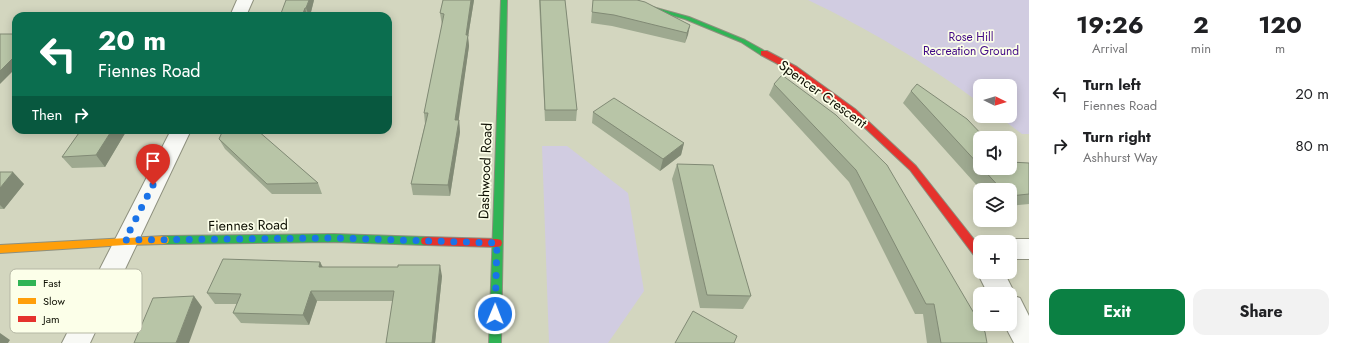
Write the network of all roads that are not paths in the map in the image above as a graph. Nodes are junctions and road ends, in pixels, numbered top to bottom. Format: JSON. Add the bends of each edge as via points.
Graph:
{"nodes":[{"id":1,"x":244,"y":0,"type":"edge"},
{"id":2,"x":504,"y":0,"type":"edge"},
{"id":3,"x":620,"y":0,"type":"edge"},
{"id":4,"x":240,"y":12,"type":"edge"},
{"id":5,"x":179,"y":134,"type":"edge"},
{"id":6,"x":125,"y":240,"type":"junction"},
{"id":7,"x":497,"y":243,"type":"junction"},
{"id":8,"x":973,"y":243,"type":"edge"},
{"id":9,"x":0,"y":249,"type":"edge"},
{"id":10,"x":1017,"y":249,"type":"edge"},
{"id":11,"x":1029,"y":249,"type":"edge"},
{"id":12,"x":111,"y":269,"type":"edge"},
{"id":13,"x":1017,"y":321,"type":"edge"},
{"id":14,"x":81,"y":333,"type":"edge"},
{"id":15,"x":76,"y":343,"type":"edge"},
{"id":16,"x":495,"y":343,"type":"edge"},
{"id":17,"x":1028,"y":343,"type":"edge"}],
"edges":[{"from":1,"to":4,"type":"street"},
{"from":2,"to":7,"type":"street","name":"Dashwood Road"},
{"from":3,"to":8,"type":"street","name":"Spencer Crescent","via":[[687,18],[743,41],[794,69],[852,111],[913,168]]},
{"from":5,"to":6,"type":"street"},
{"from":6,"to":7,"type":"street","name":"Fiennes Road","via":[[334,238]]},
{"from":6,"to":9,"type":"street","name":"Fiennes Road"},
{"from":6,"to":12,"type":"street"},
{"from":7,"to":16,"type":"street","name":"Dashwood Road"},
{"from":10,"to":11,"type":"street"},
{"from":13,"to":17,"type":"street"},
{"from":14,"to":15,"type":"street"}]}
